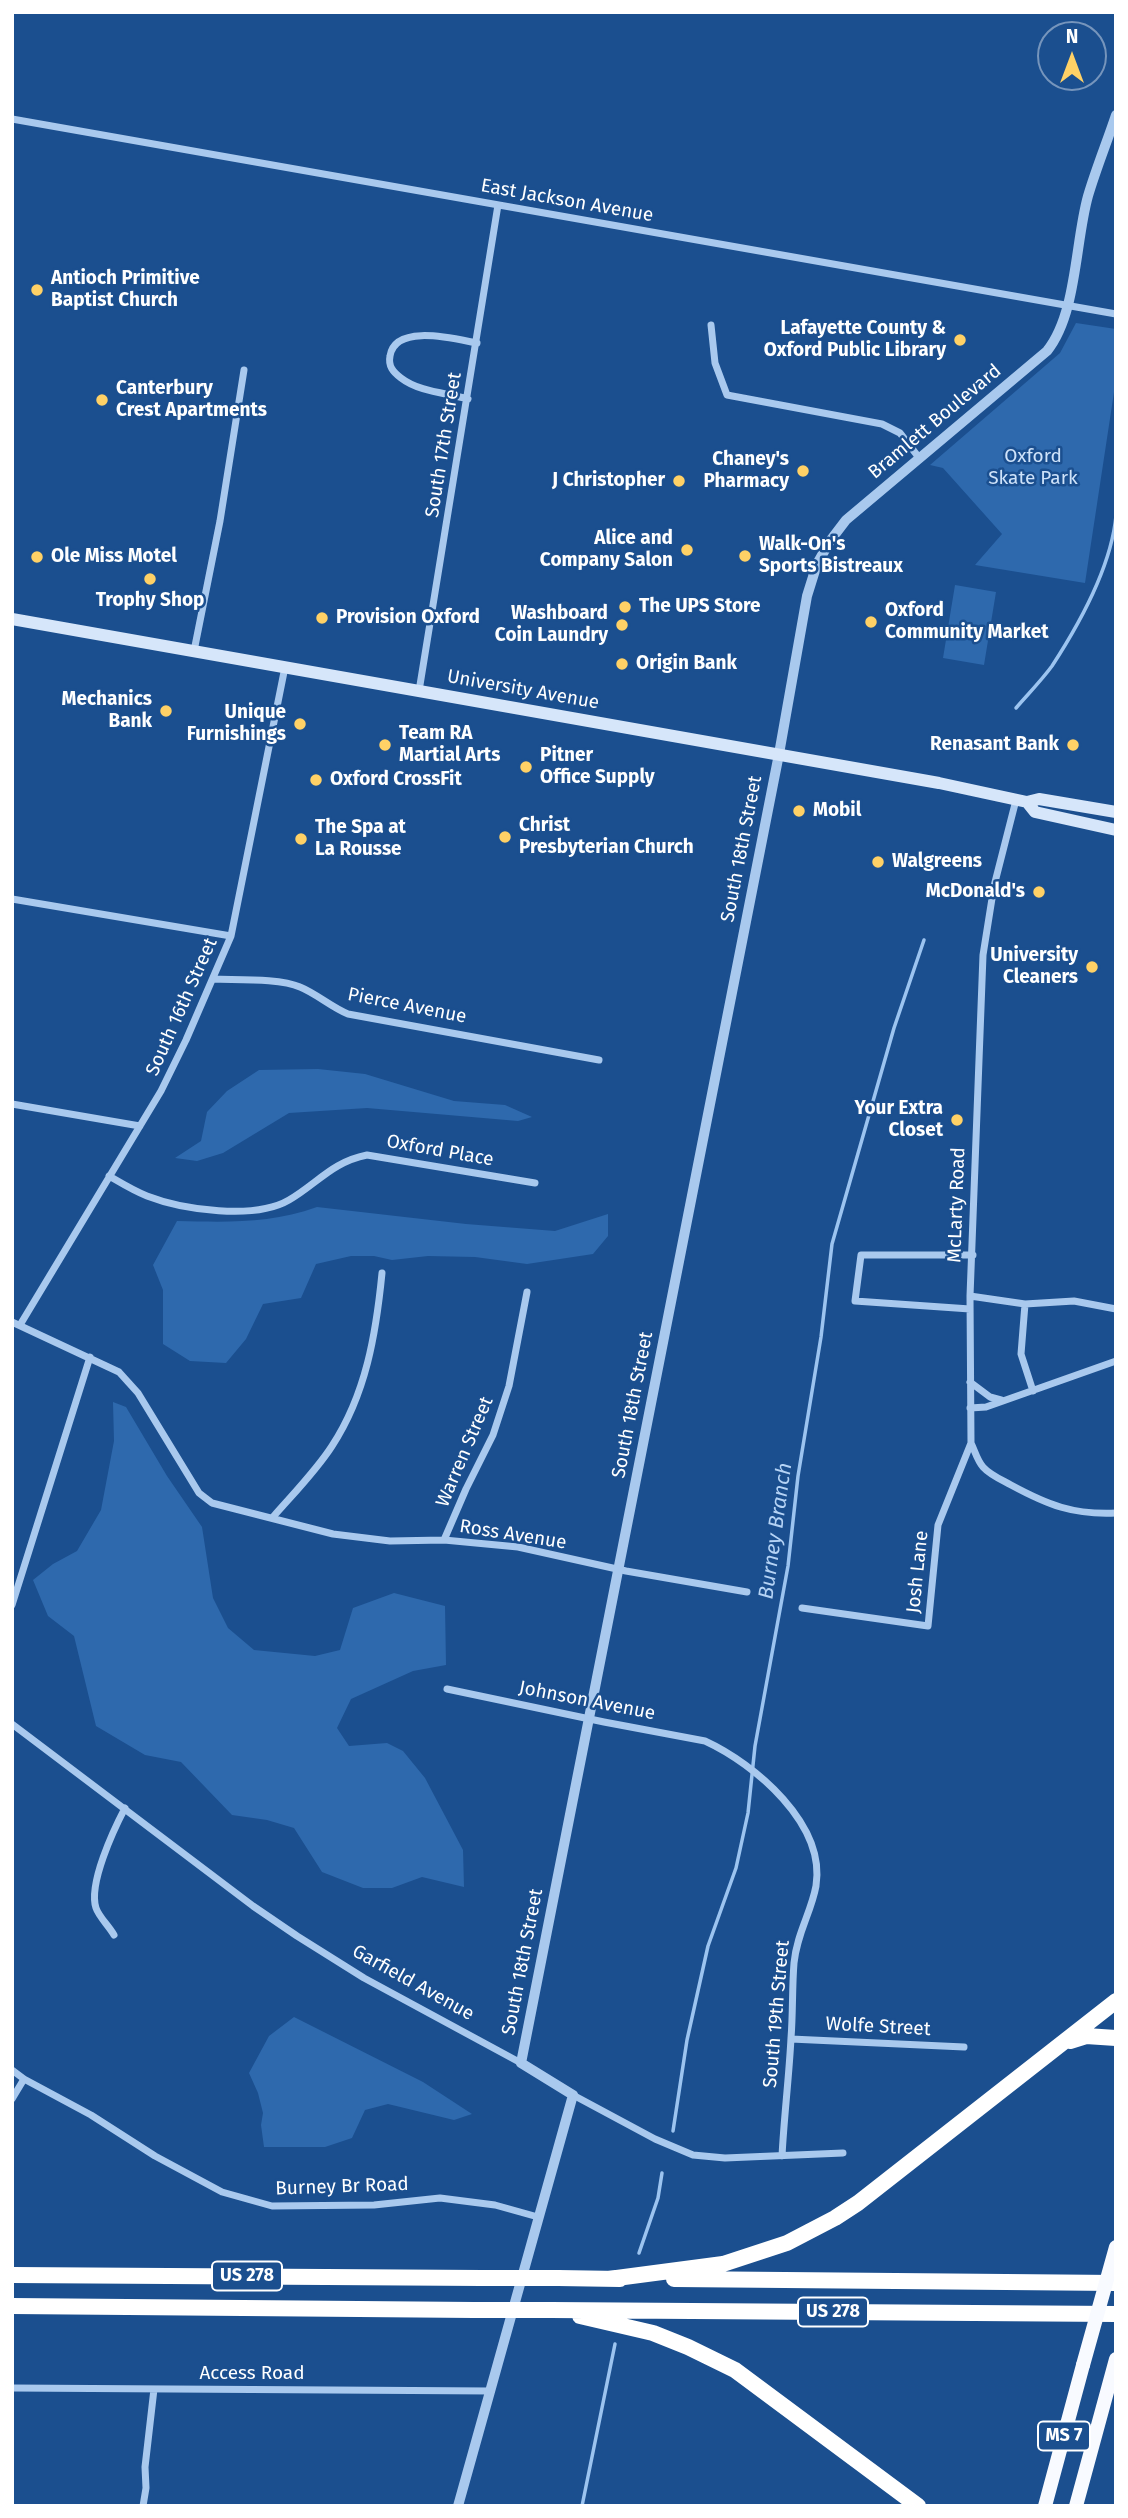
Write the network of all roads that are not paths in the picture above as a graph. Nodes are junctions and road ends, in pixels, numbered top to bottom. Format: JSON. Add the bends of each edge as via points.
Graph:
{"nodes":[{"id":1,"x":1116,"y":115,"type":"edge"},
{"id":2,"x":12,"y":119,"type":"edge"},
{"id":3,"x":498,"y":205,"type":"junction"},
{"id":4,"x":1067,"y":306,"type":"junction"},
{"id":5,"x":1116,"y":314,"type":"edge"},
{"id":6,"x":711,"y":325,"type":"dead end"},
{"id":7,"x":477,"y":343,"type":"junction"},
{"id":8,"x":244,"y":370,"type":"dead end"},
{"id":9,"x":468,"y":399,"type":"junction"},
{"id":10,"x":920,"y":459,"type":"junction"},
{"id":11,"x":12,"y":620,"type":"edge"},
{"id":12,"x":194,"y":651,"type":"junction"},
{"id":13,"x":285,"y":667,"type":"junction"},
{"id":14,"x":419,"y":691,"type":"junction"},
{"id":15,"x":779,"y":754,"type":"junction"},
{"id":16,"x":1021,"y":801,"type":"junction"},
{"id":17,"x":1116,"y":812,"type":"edge"},
{"id":18,"x":1116,"y":830,"type":"edge"},
{"id":19,"x":12,"y":899,"type":"edge"},
{"id":20,"x":231,"y":936,"type":"junction"},
{"id":21,"x":213,"y":979,"type":"junction"},
{"id":22,"x":598,"y":1060,"type":"dead end"},
{"id":23,"x":12,"y":1104,"type":"edge"},
{"id":24,"x":140,"y":1126,"type":"junction"},
{"id":25,"x":109,"y":1176,"type":"junction"},
{"id":26,"x":535,"y":1184,"type":"dead end"},
{"id":27,"x":973,"y":1255,"type":"junction"},
{"id":28,"x":382,"y":1272,"type":"dead end"},
{"id":29,"x":527,"y":1292,"type":"dead end"},
{"id":30,"x":970,"y":1296,"type":"junction"},
{"id":31,"x":1025,"y":1304,"type":"junction"},
{"id":32,"x":970,"y":1309,"type":"junction"},
{"id":33,"x":1116,"y":1309,"type":"edge"},
{"id":34,"x":16,"y":1323,"type":"edge"},
{"id":35,"x":90,"y":1357,"type":"junction"},
{"id":36,"x":1116,"y":1361,"type":"edge"},
{"id":37,"x":970,"y":1382,"type":"junction"},
{"id":38,"x":1033,"y":1391,"type":"junction"},
{"id":39,"x":1002,"y":1400,"type":"junction"},
{"id":40,"x":971,"y":1408,"type":"junction"},
{"id":41,"x":971,"y":1443,"type":"junction"},
{"id":42,"x":1116,"y":1513,"type":"edge"},
{"id":43,"x":274,"y":1517,"type":"junction"},
{"id":44,"x":444,"y":1540,"type":"junction"},
{"id":45,"x":618,"y":1569,"type":"junction"},
{"id":46,"x":747,"y":1592,"type":"dead end"},
{"id":47,"x":12,"y":1605,"type":"edge"},
{"id":48,"x":802,"y":1608,"type":"dead end"},
{"id":49,"x":447,"y":1689,"type":"dead end"},
{"id":50,"x":589,"y":1719,"type":"junction"},
{"id":51,"x":12,"y":1724,"type":"edge"},
{"id":52,"x":720,"y":1748,"type":"joint"},
{"id":53,"x":125,"y":1808,"type":"junction"},
{"id":54,"x":114,"y":1935,"type":"dead end"},
{"id":55,"x":1116,"y":2001,"type":"edge"},
{"id":56,"x":1116,"y":2038,"type":"edge"},
{"id":57,"x":791,"y":2039,"type":"junction"},
{"id":58,"x":1061,"y":2043,"type":"junction"},
{"id":59,"x":964,"y":2047,"type":"dead end"},
{"id":60,"x":521,"y":2063,"type":"junction"},
{"id":61,"x":12,"y":2070,"type":"edge"},
{"id":62,"x":24,"y":2079,"type":"junction"},
{"id":63,"x":573,"y":2095,"type":"junction"},
{"id":64,"x":12,"y":2099,"type":"edge"},
{"id":65,"x":842,"y":2153,"type":"dead end"},
{"id":66,"x":782,"y":2156,"type":"junction"},
{"id":67,"x":538,"y":2217,"type":"junction"},
{"id":68,"x":1116,"y":2247,"type":"edge"},
{"id":69,"x":12,"y":2275,"type":"edge"},
{"id":70,"x":610,"y":2279,"type":"junction"},
{"id":71,"x":1116,"y":2283,"type":"edge"},
{"id":72,"x":12,"y":2306,"type":"edge"},
{"id":73,"x":554,"y":2310,"type":"junction"},
{"id":74,"x":1116,"y":2314,"type":"edge"},
{"id":75,"x":1115,"y":2363,"type":"edge"},
{"id":76,"x":12,"y":2388,"type":"edge"},
{"id":77,"x":154,"y":2389,"type":"junction"},
{"id":78,"x":491,"y":2391,"type":"junction"},
{"id":79,"x":143,"y":2506,"type":"edge"},
{"id":80,"x":458,"y":2506,"type":"edge"},
{"id":81,"x":918,"y":2506,"type":"edge"},
{"id":82,"x":1045,"y":2506,"type":"edge"},
{"id":83,"x":1076,"y":2506,"type":"edge"}],
"edges":[{"from":1,"to":4,"type":"street","name":"Bramlett Boulevard","via":[[1088,198]]},
{"from":2,"to":3,"type":"street","name":"East Jackson Avenue"},
{"from":3,"to":4,"type":"street","name":"East Jackson Avenue"},
{"from":3,"to":7,"type":"street","name":"South 17th Street"},
{"from":4,"to":5,"type":"street","name":"East Jackson Avenue"},
{"from":4,"to":10,"type":"street","name":"Bramlett Boulevard","via":[[1056,340],[1047,351]]},
{"from":6,"to":10,"type":"street","via":[[715,363],[727,395],[882,424],[900,433]]},
{"from":7,"to":9,"type":"street","name":"South 17th Street"},
{"from":7,"to":9,"type":"street","via":[[420,334],[399,341],[389,360],[402,380]]},
{"from":8,"to":12,"type":"street"},
{"from":9,"to":14,"type":"street","name":"South 17th Street"},
{"from":10,"to":15,"type":"street","name":"Bramlett Boulevard","via":[[846,520],[817,565],[807,596]]},
{"from":11,"to":12,"type":"main road","name":"University Avenue"},
{"from":12,"to":13,"type":"main road","name":"University Avenue"},
{"from":13,"to":14,"type":"main road","name":"University Avenue"},
{"from":13,"to":20,"type":"street","name":"South 16th Street"},
{"from":14,"to":15,"type":"main road","name":"University Avenue"},
{"from":15,"to":16,"type":"main road","name":"University Avenue"},
{"from":15,"to":45,"type":"street","name":"South 18th Street"},
{"from":16,"to":17,"type":"main road","name":"University Avenue","via":[[1039,799]]},
{"from":16,"to":18,"type":"main road","name":"University Avenue","via":[[1035,812]]},
{"from":16,"to":27,"type":"street","name":"McLarty Road","via":[[994,886],[983,955]]},
{"from":19,"to":20,"type":"street"},
{"from":20,"to":21,"type":"street","name":"South 16th Street"},
{"from":21,"to":22,"type":"street","name":"Pierce Avenue","via":[[299,986],[348,1014]]},
{"from":21,"to":24,"type":"street","name":"South 16th Street"},
{"from":23,"to":24,"type":"street"},
{"from":24,"to":25,"type":"street","name":"South 16th Street"},
{"from":25,"to":26,"type":"street","name":"Oxford Place","via":[[147,1196],[180,1205],[248,1211],[285,1202],[336,1165],[367,1155]]},
{"from":25,"to":34,"type":"street","name":"South 16th Street"},
{"from":27,"to":30,"type":"street","name":"McLarty Road"},
{"from":27,"to":32,"type":"street","via":[[861,1255],[855,1301]]},
{"from":28,"to":43,"type":"street","via":[[369,1366],[350,1412],[332,1447]]},
{"from":29,"to":44,"type":"street","name":"Warren Street","via":[[509,1386],[494,1435]]},
{"from":30,"to":31,"type":"street"},
{"from":30,"to":32,"type":"street","name":"McLarty Road"},
{"from":31,"to":33,"type":"street","via":[[1074,1301]]},
{"from":31,"to":38,"type":"street","via":[[1021,1354]]},
{"from":32,"to":37,"type":"street","name":"McLarty Road"},
{"from":34,"to":35,"type":"street"},
{"from":35,"to":43,"type":"street","via":[[119,1372],[138,1393],[199,1493],[212,1503]]},
{"from":35,"to":47,"type":"street"},
{"from":36,"to":38,"type":"street"},
{"from":37,"to":39,"type":"street"},
{"from":37,"to":40,"type":"street","name":"McLarty Road"},
{"from":38,"to":39,"type":"street"},
{"from":39,"to":40,"type":"street"},
{"from":40,"to":41,"type":"street","name":"McLarty Road"},
{"from":41,"to":42,"type":"street","via":[[986,1470],[1055,1507]]},
{"from":41,"to":48,"type":"street","name":"Josh Lane","via":[[938,1525],[928,1626]]},
{"from":43,"to":44,"type":"street","name":"Ross Avenue","via":[[333,1534],[390,1541]]},
{"from":44,"to":45,"type":"street","name":"Ross Avenue","via":[[517,1547]]},
{"from":45,"to":46,"type":"street","name":"Ross Avenue"},
{"from":45,"to":50,"type":"street","name":"South 18th Street"},
{"from":49,"to":50,"type":"street","name":"Johnson Avenue"},
{"from":50,"to":52,"type":"street","name":"Johnson Avenue","via":[[705,1741]]},
{"from":50,"to":60,"type":"street","name":"South 18th Street"},
{"from":51,"to":53,"type":"street","name":"Garfield Avenue"},
{"from":52,"to":57,"type":"street","name":"South 19th Street","via":[[779,1794],[805,1831],[814,1858],[816,1883],[794,1961]]},
{"from":53,"to":54,"type":"street","via":[[102,1859],[94,1899],[96,1910]]},
{"from":53,"to":60,"type":"street","name":"Garfield Avenue","via":[[297,1936]]},
{"from":55,"to":58,"type":"highway"},
{"from":56,"to":58,"type":"highway","via":[[1086,2036]]},
{"from":57,"to":59,"type":"street","name":"Wolfe Street"},
{"from":57,"to":66,"type":"street","name":"South 19th Street"},
{"from":58,"to":70,"type":"highway","via":[[858,2203],[812,2231],[723,2264]]},
{"from":60,"to":63,"type":"street","name":"Garfield Avenue"},
{"from":61,"to":62,"type":"street","name":"Burney Br Road"},
{"from":62,"to":64,"type":"street"},
{"from":62,"to":67,"type":"street","name":"Burney Br Road","via":[[222,2192],[272,2206],[440,2199],[495,2205]]},
{"from":63,"to":66,"type":"street","name":"Garfield Avenue","via":[[693,2155]]},
{"from":63,"to":67,"type":"street"},
{"from":65,"to":66,"type":"street","name":"Garfield Avenue"},
{"from":67,"to":78,"type":"street"},
{"from":68,"to":82,"type":"highway","number":"MS 7","bridge":true},
{"from":69,"to":70,"type":"highway","number":"US 278","bridge":true},
{"from":70,"to":71,"type":"highway","number":"US 278"},
{"from":72,"to":73,"type":"highway","number":"US 278","bridge":true},
{"from":73,"to":74,"type":"highway","number":"US 278"},
{"from":73,"to":81,"type":"highway","via":[[653,2333],[735,2370]]},
{"from":75,"to":83,"type":"highway","number":"MS 7"},
{"from":76,"to":77,"type":"street","name":"Access Road"},
{"from":77,"to":78,"type":"street","name":"Access Road"},
{"from":77,"to":79,"type":"street"},
{"from":78,"to":80,"type":"street"}]}
